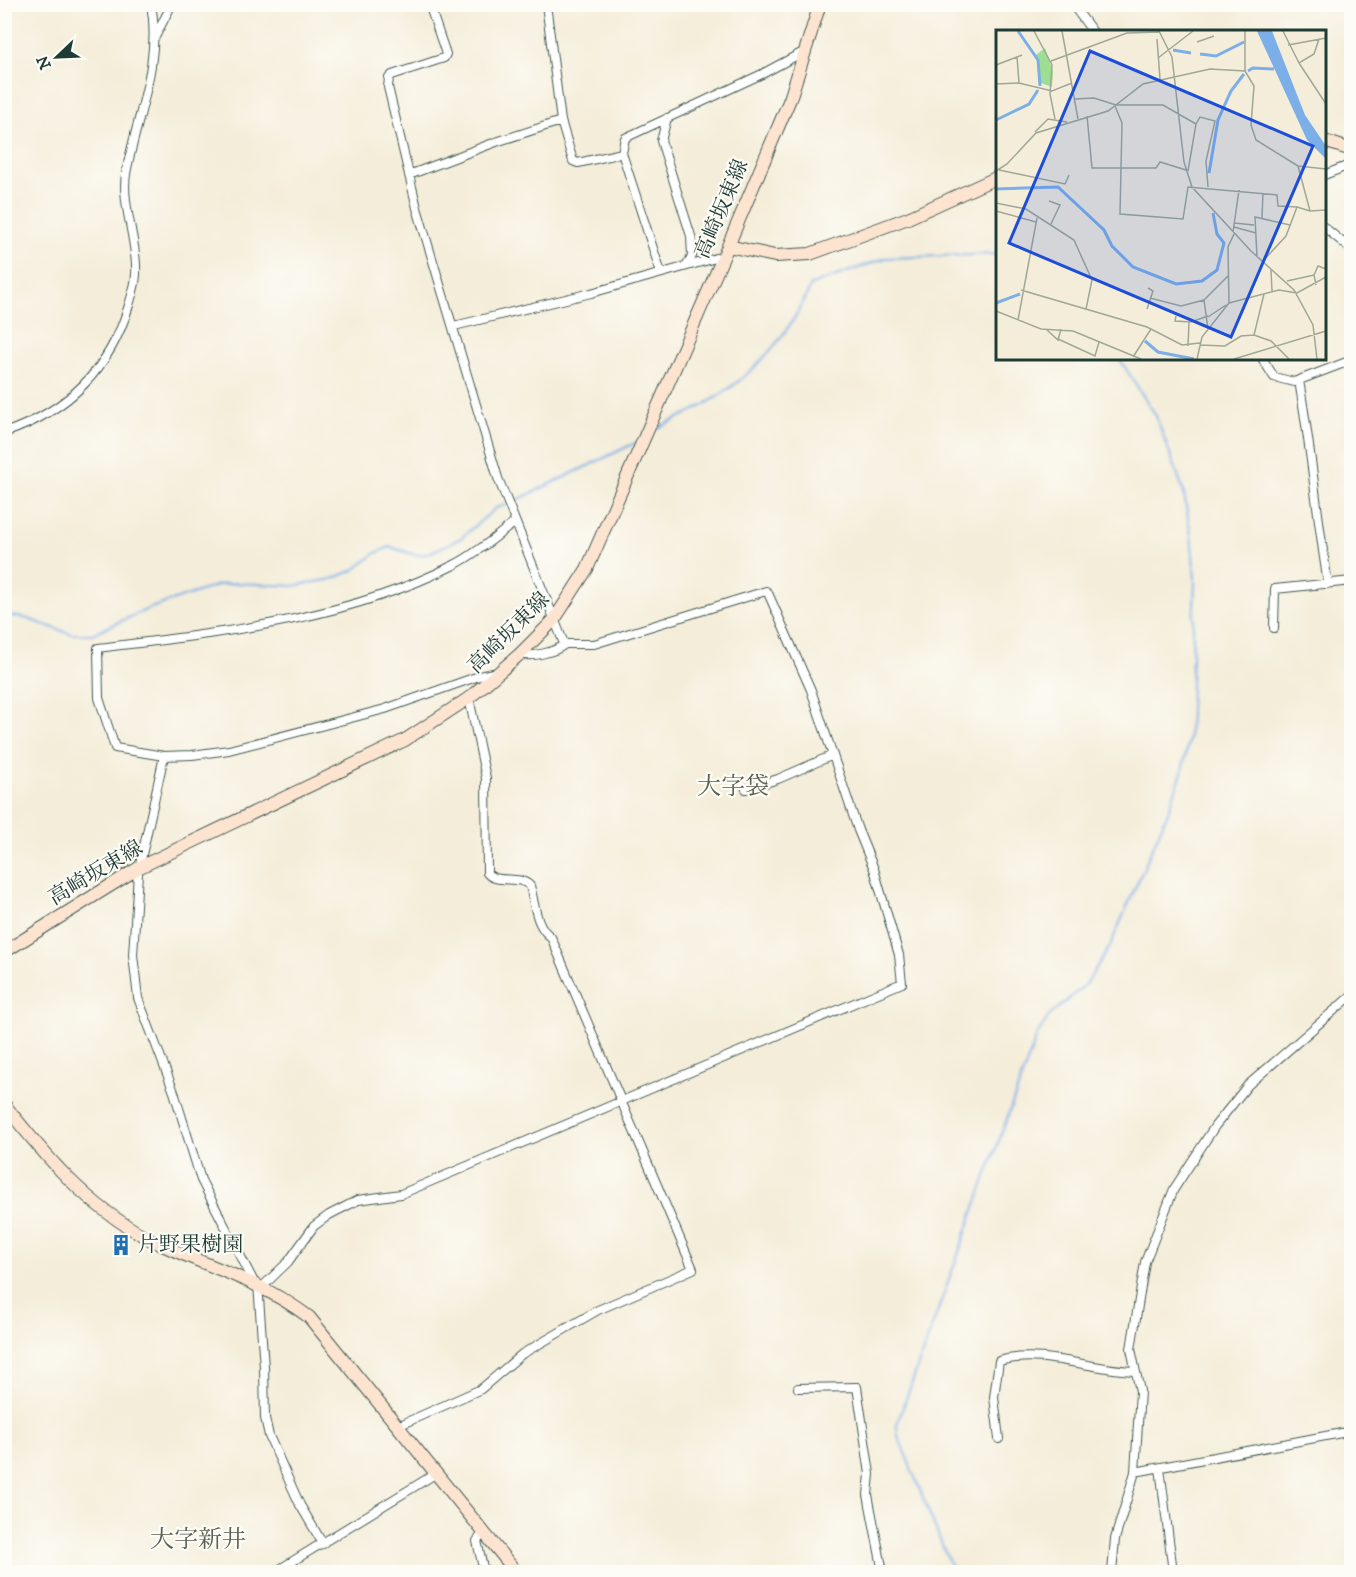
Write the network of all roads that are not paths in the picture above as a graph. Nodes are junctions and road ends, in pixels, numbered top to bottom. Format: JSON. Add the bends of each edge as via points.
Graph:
{"nodes":[{"id":1,"x":151,"y":4,"type":"edge"},
{"id":2,"x":172,"y":4,"type":"edge"},
{"id":3,"x":429,"y":4,"type":"edge"},
{"id":4,"x":546,"y":4,"type":"edge"},
{"id":5,"x":1072,"y":4,"type":"edge"},
{"id":6,"x":818,"y":5,"type":"edge"},
{"id":7,"x":1092,"y":30,"type":"edge"},
{"id":8,"x":155,"y":37,"type":"junction"},
{"id":9,"x":805,"y":51,"type":"junction"},
{"id":10,"x":667,"y":118,"type":"junction"},
{"id":11,"x":561,"y":121,"type":"junction"},
{"id":12,"x":1326,"y":142,"type":"edge"},
{"id":13,"x":1352,"y":150,"type":"edge"},
{"id":14,"x":622,"y":153,"type":"junction"},
{"id":15,"x":1352,"y":164,"type":"edge"},
{"id":16,"x":409,"y":174,"type":"junction"},
{"id":17,"x":1326,"y":174,"type":"edge"},
{"id":18,"x":996,"y":178,"type":"edge"},
{"id":19,"x":1326,"y":229,"type":"edge"},
{"id":20,"x":1352,"y":250,"type":"edge"},
{"id":21,"x":726,"y":251,"type":"junction"},
{"id":22,"x":687,"y":265,"type":"junction"},
{"id":23,"x":661,"y":273,"type":"junction"},
{"id":24,"x":454,"y":326,"type":"junction"},
{"id":25,"x":1263,"y":360,"type":"edge"},
{"id":26,"x":1352,"y":360,"type":"edge"},
{"id":27,"x":1299,"y":381,"type":"junction"},
{"id":28,"x":4,"y":433,"type":"edge"},
{"id":29,"x":514,"y":523,"type":"junction"},
{"id":30,"x":1352,"y":581,"type":"edge"},
{"id":31,"x":1328,"y":584,"type":"junction"},
{"id":32,"x":554,"y":620,"type":"junction"},
{"id":33,"x":1274,"y":628,"type":"dead end"},
{"id":34,"x":565,"y":644,"type":"junction"},
{"id":35,"x":520,"y":654,"type":"junction"},
{"id":36,"x":501,"y":672,"type":"junction"},
{"id":37,"x":469,"y":698,"type":"junction"},
{"id":38,"x":833,"y":755,"type":"junction"},
{"id":39,"x":164,"y":756,"type":"junction"},
{"id":40,"x":746,"y":789,"type":"dead end"},
{"id":41,"x":140,"y":867,"type":"junction"},
{"id":42,"x":4,"y":952,"type":"edge"},
{"id":43,"x":1352,"y":995,"type":"edge"},
{"id":44,"x":622,"y":1101,"type":"junction"},
{"id":45,"x":4,"y":1104,"type":"edge"},
{"id":46,"x":10,"y":1118,"type":"edge"},
{"id":47,"x":258,"y":1284,"type":"junction"},
{"id":48,"x":1136,"y":1371,"type":"junction"},
{"id":49,"x":798,"y":1388,"type":"dead end"},
{"id":50,"x":398,"y":1426,"type":"junction"},
{"id":51,"x":1352,"y":1431,"type":"edge"},
{"id":52,"x":999,"y":1439,"type":"dead end"},
{"id":53,"x":1160,"y":1468,"type":"junction"},
{"id":54,"x":1135,"y":1472,"type":"junction"},
{"id":55,"x":435,"y":1474,"type":"junction"},
{"id":56,"x":484,"y":1532,"type":"junction"},
{"id":57,"x":323,"y":1544,"type":"junction"},
{"id":58,"x":275,"y":1572,"type":"edge"},
{"id":59,"x":484,"y":1572,"type":"edge"},
{"id":60,"x":516,"y":1572,"type":"edge"},
{"id":61,"x":883,"y":1572,"type":"edge"},
{"id":62,"x":1112,"y":1572,"type":"edge"},
{"id":63,"x":1173,"y":1572,"type":"edge"}],
"edges":[{"from":1,"to":8,"type":"street"},
{"from":2,"to":8,"type":"street"},
{"from":3,"to":16,"type":"street","via":[[444,58],[392,75],[388,82]]},
{"from":4,"to":11,"type":"street"},
{"from":5,"to":7,"type":"street"},
{"from":6,"to":9,"type":"main road","name":"高崎坂東線"},
{"from":8,"to":28,"type":"street","via":[[126,178],[136,275],[121,333],[108,357],[57,408]]},
{"from":9,"to":10,"type":"street"},
{"from":9,"to":21,"type":"main road","name":"高崎坂東線","via":[[790,99]]},
{"from":10,"to":14,"type":"street","via":[[629,135],[622,142]]},
{"from":10,"to":22,"type":"street","via":[[661,141],[692,236],[692,256]]},
{"from":11,"to":14,"type":"street","via":[[575,163]]},
{"from":11,"to":16,"type":"street"},
{"from":12,"to":13,"type":"main road"},
{"from":14,"to":23,"type":"street"},
{"from":15,"to":17,"type":"street"},
{"from":16,"to":24,"type":"street"},
{"from":18,"to":21,"type":"main road","via":[[908,218],[810,254]]},
{"from":19,"to":20,"type":"street"},
{"from":21,"to":22,"type":"street"},
{"from":21,"to":32,"type":"main road","name":"高崎坂東線","via":[[588,569]]},
{"from":22,"to":23,"type":"street"},
{"from":23,"to":24,"type":"street"},
{"from":24,"to":29,"type":"street"},
{"from":25,"to":27,"type":"street","via":[[1274,377]]},
{"from":26,"to":27,"type":"street"},
{"from":27,"to":31,"type":"street"},
{"from":29,"to":32,"type":"street"},
{"from":29,"to":39,"type":"street","via":[[455,565],[362,601],[259,628],[98,648],[99,698],[116,748]]},
{"from":30,"to":31,"type":"street"},
{"from":31,"to":33,"type":"street","via":[[1275,589]]},
{"from":32,"to":34,"type":"street"},
{"from":32,"to":35,"type":"main road","name":"高崎坂東線"},
{"from":34,"to":35,"type":"street","via":[[527,656]]},
{"from":34,"to":38,"type":"street","via":[[594,644],[766,591],[811,690]]},
{"from":35,"to":36,"type":"main road","name":"高崎坂東線"},
{"from":36,"to":37,"type":"main road","name":"高崎坂東線"},
{"from":36,"to":39,"type":"street","via":[[478,676],[385,709],[229,750]]},
{"from":37,"to":41,"type":"main road","name":"高崎坂東線","via":[[387,749]]},
{"from":37,"to":44,"type":"street","via":[[486,778],[487,873],[493,878],[520,880],[530,886],[539,924],[551,937]]},
{"from":38,"to":40,"type":"street"},
{"from":38,"to":44,"type":"street","via":[[874,869],[899,955],[902,983]]},
{"from":39,"to":41,"type":"street"},
{"from":41,"to":42,"type":"main road","name":"高崎坂東線"},
{"from":41,"to":47,"type":"street","via":[[133,955],[138,998],[174,1092],[201,1180]]},
{"from":43,"to":48,"type":"street","via":[[1248,1085],[1215,1126],[1174,1189],[1145,1262],[1131,1349]]},
{"from":44,"to":47,"type":"street","via":[[401,1194],[348,1203],[314,1226],[288,1263]]},
{"from":44,"to":50,"type":"street","via":[[693,1269],[598,1310],[522,1354],[481,1389]]},
{"from":45,"to":46,"type":"main road"},
{"from":46,"to":47,"type":"main road","via":[[67,1178],[114,1217],[149,1238]]},
{"from":47,"to":50,"type":"main road","via":[[309,1317]]},
{"from":47,"to":57,"type":"street","via":[[269,1436]]},
{"from":48,"to":52,"type":"street","via":[[1027,1356],[999,1361],[994,1397]]},
{"from":48,"to":54,"type":"street","via":[[1140,1391]]},
{"from":49,"to":61,"type":"street","via":[[857,1387],[870,1474],[868,1495]]},
{"from":50,"to":55,"type":"main road"},
{"from":51,"to":53,"type":"street"},
{"from":53,"to":54,"type":"street"},
{"from":53,"to":63,"type":"street"},
{"from":54,"to":62,"type":"street","via":[[1115,1539]]},
{"from":55,"to":56,"type":"main road"},
{"from":55,"to":57,"type":"street"},
{"from":56,"to":59,"type":"street","via":[[477,1541]]},
{"from":56,"to":60,"type":"main road"},
{"from":57,"to":58,"type":"street"}]}
